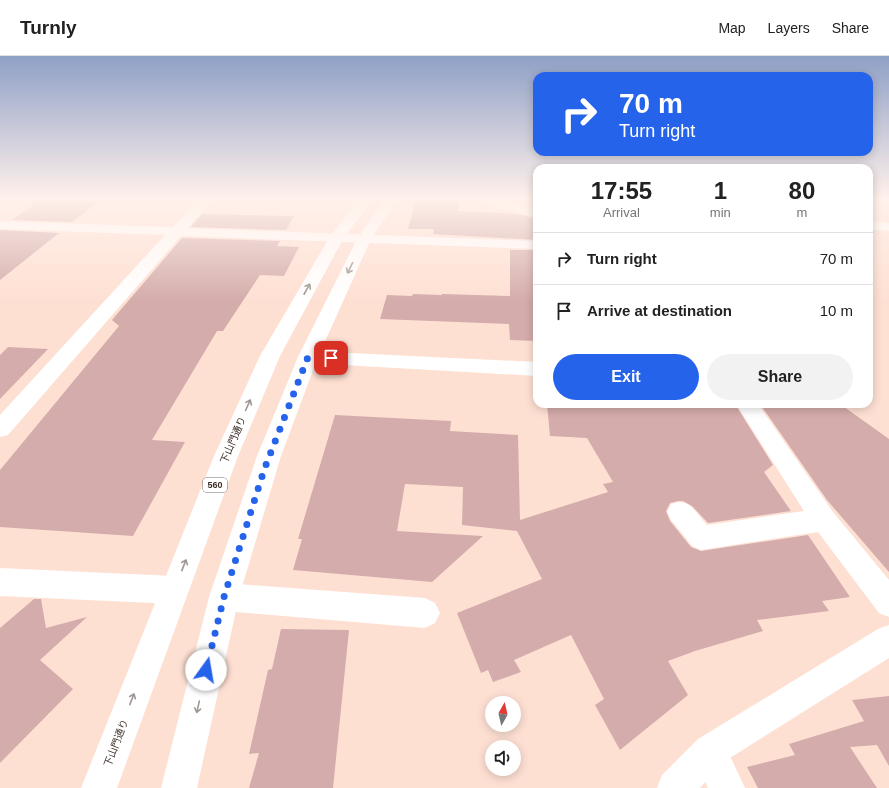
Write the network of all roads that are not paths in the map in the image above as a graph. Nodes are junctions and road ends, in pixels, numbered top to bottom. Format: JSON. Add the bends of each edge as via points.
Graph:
{"nodes":[{"id":1,"x":174,"y":233,"type":"edge"},
{"id":2,"x":206,"y":233,"type":"edge"},
{"id":3,"x":340,"y":233,"type":"edge"},
{"id":4,"x":368,"y":233,"type":"edge"},
{"id":5,"x":336,"y":238,"type":"junction"},
{"id":6,"x":364,"y":239,"type":"junction"},
{"id":7,"x":533,"y":245,"type":"edge"},
{"id":8,"x":308,"y":357,"type":"junction"},
{"id":9,"x":533,"y":369,"type":"edge"},
{"id":10,"x":750,"y":408,"type":"edge"},
{"id":11,"x":0,"y":429,"type":"edge"},
{"id":12,"x":680,"y":512,"type":"dead end"},
{"id":13,"x":824,"y":520,"type":"junction"},
{"id":14,"x":0,"y":582,"type":"edge"},
{"id":15,"x":174,"y":590,"type":"junction"},
{"id":16,"x":224,"y":597,"type":"junction"},
{"id":17,"x":889,"y":603,"type":"edge"},
{"id":18,"x":425,"y":613,"type":"dead end"},
{"id":19,"x":889,"y":640,"type":"edge"},
{"id":20,"x":710,"y":751,"type":"junction"},
{"id":21,"x":99,"y":788,"type":"edge"},
{"id":22,"x":179,"y":788,"type":"edge"},
{"id":23,"x":675,"y":788,"type":"edge"},
{"id":24,"x":727,"y":788,"type":"edge"}],
"edges":[{"from":1,"to":11,"type":"street"},
{"from":2,"to":5,"type":"street"},
{"from":3,"to":5,"type":"street","name":"下山門通り","number":"560"},
{"from":4,"to":6,"type":"street"},
{"from":5,"to":6,"type":"street"},
{"from":15,"to":5,"type":"street","name":"下山門通り","number":"560","one_way":true,"via":[[226,456],[270,356]]},
{"from":6,"to":7,"type":"street"},
{"from":6,"to":8,"type":"street","one_way":true},
{"from":8,"to":9,"type":"street"},
{"from":8,"to":16,"type":"street","via":[[269,456]]},
{"from":10,"to":13,"type":"street"},
{"from":12,"to":13,"type":"street","via":[[701,538]]},
{"from":13,"to":17,"type":"street"},
{"from":14,"to":15,"type":"street"},
{"from":21,"to":15,"type":"street","name":"下山門通り","number":"560","one_way":true},
{"from":16,"to":18,"type":"street"},
{"from":16,"to":22,"type":"street","one_way":true},
{"from":19,"to":20,"type":"street"},
{"from":20,"to":23,"type":"street"},
{"from":20,"to":24,"type":"street"}]}
